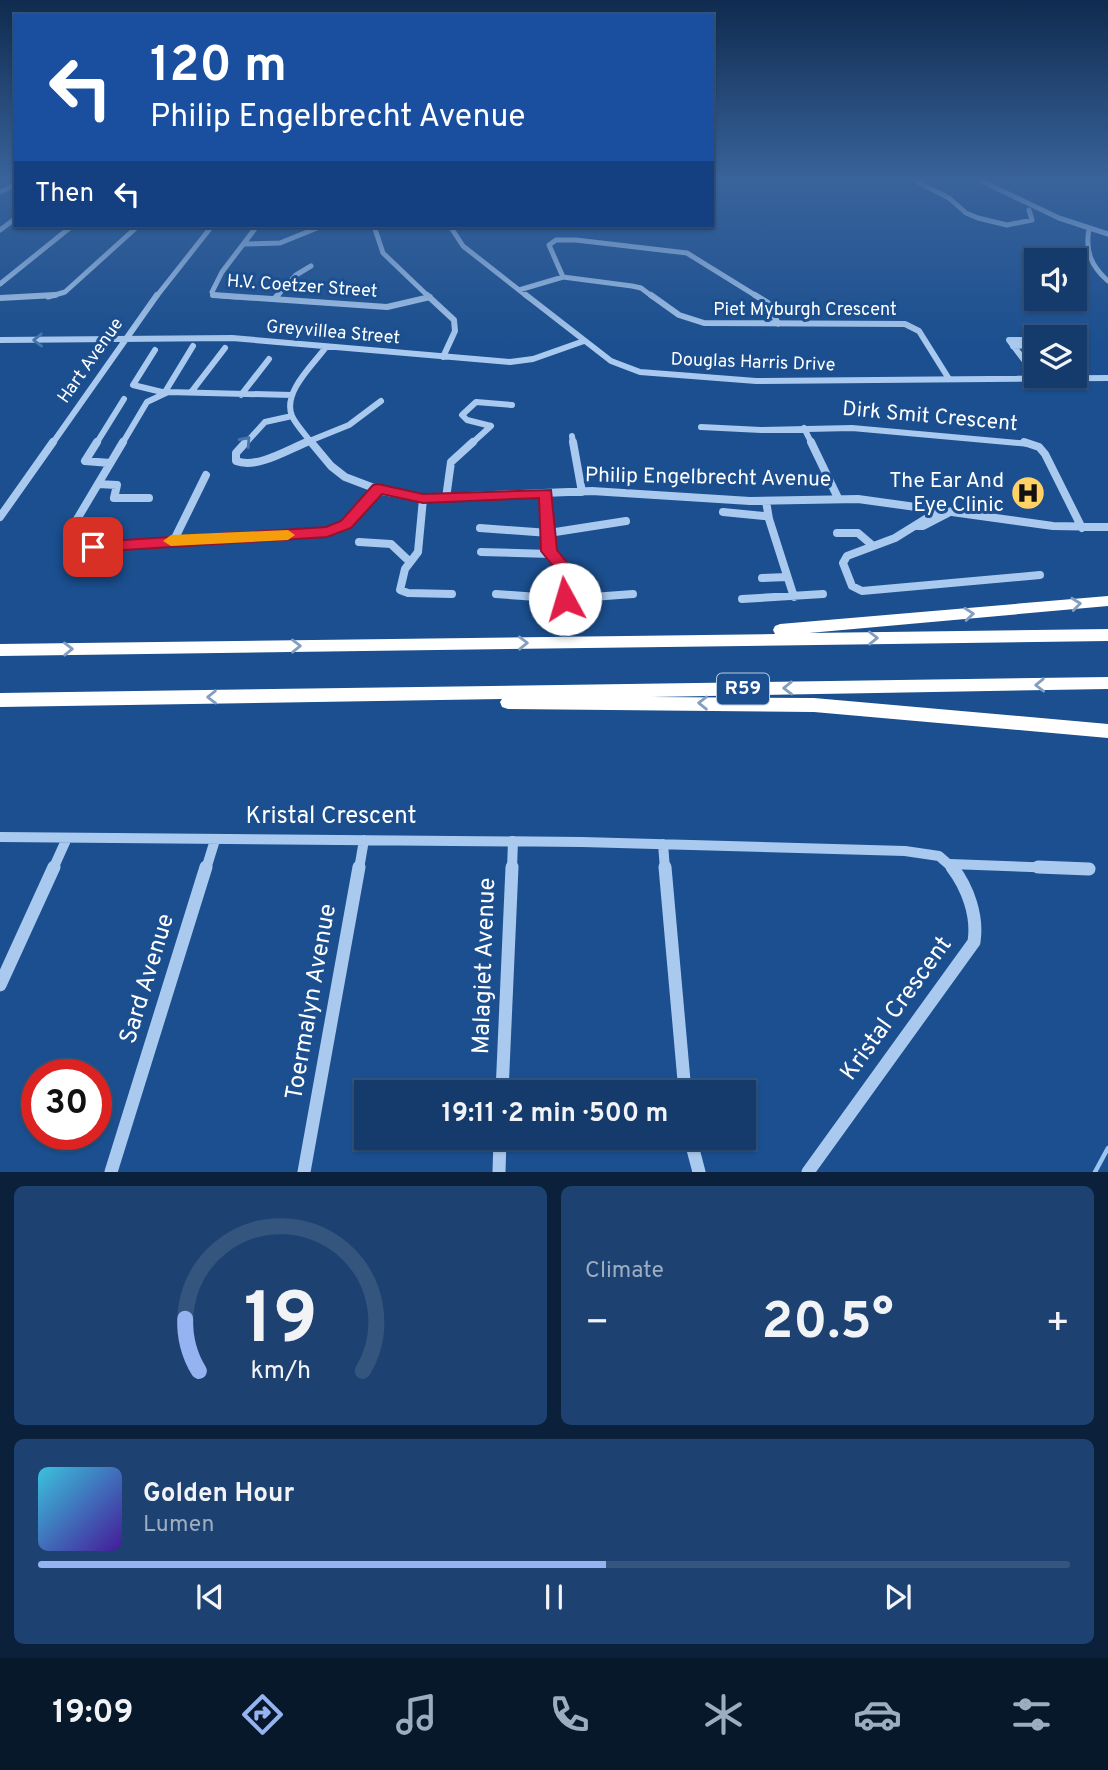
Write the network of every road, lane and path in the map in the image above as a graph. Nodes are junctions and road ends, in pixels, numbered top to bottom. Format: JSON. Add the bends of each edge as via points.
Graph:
{"nodes":[{"id":1,"x":61,"y":235,"type":"edge"},
{"id":2,"x":128,"y":235,"type":"edge"},
{"id":3,"x":205,"y":235,"type":"edge"},
{"id":4,"x":251,"y":235,"type":"edge"},
{"id":5,"x":301,"y":235,"type":"edge"},
{"id":6,"x":377,"y":235,"type":"edge"},
{"id":7,"x":455,"y":235,"type":"edge"},
{"id":8,"x":1088,"y":235,"type":"edge"},
{"id":9,"x":244,"y":244,"type":"junction"},
{"id":10,"x":311,"y":266,"type":"dead end"},
{"id":11,"x":563,"y":277,"type":"junction"},
{"id":12,"x":1108,"y":281,"type":"edge"},
{"id":13,"x":0,"y":284,"type":"edge"},
{"id":14,"x":519,"y":290,"type":"junction"},
{"id":15,"x":429,"y":297,"type":"junction"},
{"id":16,"x":0,"y":298,"type":"edge"},
{"id":17,"x":276,"y":298,"type":"junction"},
{"id":18,"x":778,"y":324,"type":"junction"},
{"id":19,"x":126,"y":338,"type":"junction"},
{"id":20,"x":0,"y":340,"type":"edge"},
{"id":21,"x":584,"y":341,"type":"junction"},
{"id":22,"x":1024,"y":345,"type":"edge"},
{"id":23,"x":192,"y":346,"type":"dead end"},
{"id":24,"x":326,"y":346,"type":"junction"},
{"id":25,"x":225,"y":348,"type":"dead end"},
{"id":26,"x":155,"y":350,"type":"dead end"},
{"id":27,"x":443,"y":357,"type":"junction"},
{"id":28,"x":269,"y":359,"type":"dead end"},
{"id":29,"x":1024,"y":360,"type":"edge"},
{"id":30,"x":1024,"y":377,"type":"edge"},
{"id":31,"x":1087,"y":378,"type":"edge"},
{"id":32,"x":1108,"y":378,"type":"edge"},
{"id":33,"x":949,"y":379,"type":"junction"},
{"id":34,"x":192,"y":391,"type":"junction"},
{"id":35,"x":164,"y":392,"type":"junction"},
{"id":36,"x":241,"y":395,"type":"junction"},
{"id":37,"x":292,"y":395,"type":"junction"},
{"id":38,"x":124,"y":398,"type":"dead end"},
{"id":39,"x":381,"y":401,"type":"dead end"},
{"id":40,"x":512,"y":405,"type":"dead end"},
{"id":41,"x":292,"y":416,"type":"junction"},
{"id":42,"x":701,"y":427,"type":"dead end"},
{"id":43,"x":804,"y":428,"type":"junction"},
{"id":44,"x":572,"y":436,"type":"dead end"},
{"id":45,"x":312,"y":440,"type":"junction"},
{"id":46,"x":110,"y":463,"type":"junction"},
{"id":47,"x":206,"y":475,"type":"dead end"},
{"id":48,"x":98,"y":484,"type":"junction"},
{"id":49,"x":378,"y":489,"type":"junction"},
{"id":50,"x":582,"y":492,"type":"junction"},
{"id":51,"x":546,"y":493,"type":"junction"},
{"id":52,"x":149,"y":498,"type":"dead end"},
{"id":53,"x":446,"y":498,"type":"junction"},
{"id":54,"x":838,"y":498,"type":"junction"},
{"id":55,"x":423,"y":499,"type":"junction"},
{"id":56,"x":762,"y":501,"type":"junction"},
{"id":57,"x":940,"y":510,"type":"junction"},
{"id":58,"x":952,"y":511,"type":"junction"},
{"id":59,"x":723,"y":512,"type":"dead end"},
{"id":60,"x":0,"y":517,"type":"edge"},
{"id":61,"x":766,"y":517,"type":"junction"},
{"id":62,"x":626,"y":521,"type":"dead end"},
{"id":63,"x":916,"y":526,"type":"junction"},
{"id":64,"x":1108,"y":527,"type":"edge"},
{"id":65,"x":480,"y":528,"type":"dead end"},
{"id":66,"x":1082,"y":528,"type":"junction"},
{"id":67,"x":549,"y":533,"type":"junction"},
{"id":68,"x":837,"y":533,"type":"dead end"},
{"id":69,"x":174,"y":540,"type":"junction"},
{"id":70,"x":359,"y":542,"type":"dead end"},
{"id":71,"x":872,"y":545,"type":"junction"},
{"id":72,"x":481,"y":552,"type":"dead end"},
{"id":73,"x":551,"y":554,"type":"junction"},
{"id":74,"x":411,"y":562,"type":"junction"},
{"id":75,"x":1040,"y":575,"type":"dead end"},
{"id":76,"x":787,"y":577,"type":"junction"},
{"id":77,"x":762,"y":578,"type":"dead end"},
{"id":78,"x":452,"y":594,"type":"dead end"},
{"id":79,"x":495,"y":594,"type":"dead end"},
{"id":80,"x":633,"y":594,"type":"dead end"},
{"id":81,"x":823,"y":594,"type":"dead end"},
{"id":82,"x":794,"y":597,"type":"junction"},
{"id":83,"x":565,"y":599,"type":"junction"},
{"id":84,"x":742,"y":600,"type":"dead end"},
{"id":85,"x":1108,"y":601,"type":"edge"},
{"id":86,"x":1108,"y":635,"type":"edge"},
{"id":87,"x":706,"y":640,"type":"junction"},
{"id":88,"x":0,"y":650,"type":"edge"},
{"id":89,"x":1108,"y":683,"type":"edge"},
{"id":90,"x":378,"y":694,"type":"junction"},
{"id":91,"x":0,"y":700,"type":"edge"},
{"id":92,"x":1108,"y":731,"type":"edge"},
{"id":93,"x":0,"y":838,"type":"edge"},
{"id":94,"x":67,"y":838,"type":"junction"},
{"id":95,"x":215,"y":839,"type":"junction"},
{"id":96,"x":364,"y":840,"type":"junction"},
{"id":97,"x":513,"y":841,"type":"junction"},
{"id":98,"x":663,"y":844,"type":"junction"},
{"id":99,"x":950,"y":864,"type":"junction"},
{"id":100,"x":1089,"y":869,"type":"dead end"},
{"id":101,"x":0,"y":985,"type":"edge"},
{"id":102,"x":503,"y":1080,"type":"edge"},
{"id":103,"x":684,"y":1080,"type":"edge"},
{"id":104,"x":500,"y":1150,"type":"edge"},
{"id":105,"x":692,"y":1150,"type":"edge"},
{"id":106,"x":111,"y":1171,"type":"edge"},
{"id":107,"x":304,"y":1171,"type":"edge"},
{"id":108,"x":499,"y":1171,"type":"edge"},
{"id":109,"x":699,"y":1171,"type":"edge"},
{"id":110,"x":808,"y":1171,"type":"edge"}],
"edges":[{"from":1,"to":13,"type":"street"},
{"from":2,"to":16,"type":"street","via":[[62,293]]},
{"from":3,"to":19,"type":"street","name":"Hart Avenue"},
{"from":4,"to":9,"type":"street","name":"H.V. Coetzer Street"},
{"from":5,"to":9,"type":"street","via":[[280,243]]},
{"from":6,"to":15,"type":"street","via":[[383,253]]},
{"from":7,"to":14,"type":"street","name":"Douglas Harris Drive","via":[[460,244]]},
{"from":8,"to":12,"type":"street","via":[[1091,263]]},
{"from":9,"to":17,"type":"street","name":"H.V. Coetzer Street","via":[[212,293]]},
{"from":10,"to":17,"type":"street"},
{"from":11,"to":14,"type":"street","name":"Piet Myburgh Crescent"},
{"from":11,"to":18,"type":"street","name":"Piet Myburgh Crescent","via":[[639,287],[679,315],[698,322]]},
{"from":11,"to":18,"type":"street","via":[[549,247],[556,240],[685,252],[766,302]]},
{"from":14,"to":21,"type":"street","name":"Douglas Harris Drive"},
{"from":15,"to":17,"type":"street","name":"H.V. Coetzer Street","via":[[390,307]]},
{"from":15,"to":27,"type":"street","via":[[456,326]]},
{"from":18,"to":33,"type":"street","name":"Piet Myburgh Crescent","via":[[908,325],[920,333]]},
{"from":19,"to":20,"type":"street","name":"Greyvillea Street","one_way":true},
{"from":19,"to":24,"type":"street","name":"Greyvillea Street","via":[[232,338]]},
{"from":19,"to":60,"type":"street","name":"Hart Avenue"},
{"from":21,"to":27,"type":"street","name":"Greyvillea Street","via":[[516,362]]},
{"from":21,"to":33,"type":"street","name":"Douglas Harris Drive","via":[[622,366],[668,376]]},
{"from":22,"to":29,"type":"street","via":[[1013,346]]},
{"from":23,"to":35,"type":"street"},
{"from":24,"to":27,"type":"street","name":"Greyvillea Street"},
{"from":24,"to":37,"type":"street"},
{"from":25,"to":34,"type":"street"},
{"from":26,"to":35,"type":"street","via":[[133,385]]},
{"from":28,"to":36,"type":"street"},
{"from":30,"to":33,"type":"street","name":"Douglas Harris Drive"},
{"from":31,"to":32,"type":"street","name":"Douglas Harris Drive"},
{"from":34,"to":35,"type":"street"},
{"from":34,"to":36,"type":"street"},
{"from":35,"to":46,"type":"street","via":[[147,402]]},
{"from":36,"to":37,"type":"street"},
{"from":37,"to":41,"type":"street"},
{"from":38,"to":46,"type":"street","via":[[85,461]]},
{"from":39,"to":45,"type":"street","via":[[357,421]]},
{"from":40,"to":53,"type":"street","via":[[476,402],[463,414],[464,419],[491,426],[451,462]]},
{"from":41,"to":45,"type":"street","name":"Philip Engelbrecht Avenue"},
{"from":45,"to":41,"type":"street","one_way":true,"via":[[251,463],[236,461],[236,453],[265,422]]},
{"from":42,"to":43,"type":"street"},
{"from":43,"to":54,"type":"street"},
{"from":43,"to":66,"type":"street","name":"Dirk Smit Crescent","via":[[852,428],[1034,445],[1045,454]]},
{"from":44,"to":50,"type":"street"},
{"from":45,"to":49,"type":"street","name":"Philip Engelbrecht Avenue","via":[[342,475]]},
{"from":46,"to":48,"type":"street"},
{"from":47,"to":69,"type":"street"},
{"from":48,"to":52,"type":"street","via":[[117,485],[115,498]]},
{"from":48,"to":69,"type":"street","via":[[70,531],[72,542],[85,547]]},
{"from":49,"to":55,"type":"street","name":"Philip Engelbrecht Avenue"},
{"from":49,"to":69,"type":"street","via":[[335,531]]},
{"from":50,"to":51,"type":"street","name":"Philip Engelbrecht Avenue"},
{"from":50,"to":56,"type":"street","name":"Philip Engelbrecht Avenue"},
{"from":51,"to":53,"type":"street","name":"Philip Engelbrecht Avenue"},
{"from":51,"to":67,"type":"street"},
{"from":53,"to":55,"type":"street","name":"Philip Engelbrecht Avenue"},
{"from":54,"to":56,"type":"street","name":"Philip Engelbrecht Avenue"},
{"from":54,"to":57,"type":"street","name":"Philip Engelbrecht Avenue"},
{"from":55,"to":74,"type":"street","via":[[418,552]]},
{"from":56,"to":61,"type":"street"},
{"from":57,"to":58,"type":"street","name":"Philip Engelbrecht Avenue"},
{"from":57,"to":63,"type":"street"},
{"from":58,"to":63,"type":"street"},
{"from":58,"to":66,"type":"street","name":"Philip Engelbrecht Avenue"},
{"from":59,"to":61,"type":"street"},
{"from":61,"to":76,"type":"street"},
{"from":62,"to":67,"type":"street"},
{"from":63,"to":71,"type":"street"},
{"from":64,"to":66,"type":"street","name":"Philip Engelbrecht Avenue"},
{"from":65,"to":67,"type":"street"},
{"from":67,"to":73,"type":"street"},
{"from":68,"to":71,"type":"street","via":[[858,533]]},
{"from":70,"to":74,"type":"street","via":[[391,544]]},
{"from":71,"to":75,"type":"street","via":[[844,559],[857,590]]},
{"from":72,"to":73,"type":"street"},
{"from":73,"to":83,"type":"street","via":[[566,573]]},
{"from":74,"to":78,"type":"street","via":[[403,571],[402,592]]},
{"from":76,"to":77,"type":"street"},
{"from":76,"to":82,"type":"street"},
{"from":79,"to":83,"type":"street"},
{"from":80,"to":83,"type":"street"},
{"from":81,"to":82,"type":"street"},
{"from":82,"to":84,"type":"street"},
{"from":87,"to":85,"type":"highway","one_way":true},
{"from":87,"to":86,"type":"highway","one_way":true},
{"from":88,"to":87,"type":"highway","one_way":true},
{"from":89,"to":90,"type":"highway","number":"R59","one_way":true},
{"from":90,"to":91,"type":"highway","number":"R59","one_way":true},
{"from":92,"to":90,"type":"highway","one_way":true,"via":[[814,705],[417,702]]},
{"from":93,"to":94,"type":"street","name":"Kristal Crescent"},
{"from":94,"to":95,"type":"street","name":"Kristal Crescent"},
{"from":94,"to":101,"type":"street"},
{"from":95,"to":96,"type":"street","name":"Kristal Crescent"},
{"from":95,"to":106,"type":"street","name":"Sard Avenue"},
{"from":96,"to":97,"type":"street","name":"Kristal Crescent"},
{"from":96,"to":107,"type":"street","name":"Toermalyn Avenue"},
{"from":97,"to":98,"type":"street","name":"Kristal Crescent"},
{"from":97,"to":102,"type":"street","name":"Malagiet Avenue"},
{"from":98,"to":99,"type":"street","name":"Kristal Crescent","via":[[905,851],[934,855]]},
{"from":98,"to":103,"type":"street"},
{"from":99,"to":100,"type":"street","name":"Kristal Crescent"},
{"from":99,"to":110,"type":"street","name":"Kristal Crescent","via":[[970,904],[974,942]]},
{"from":104,"to":108,"type":"street"},
{"from":105,"to":109,"type":"street"}]}
